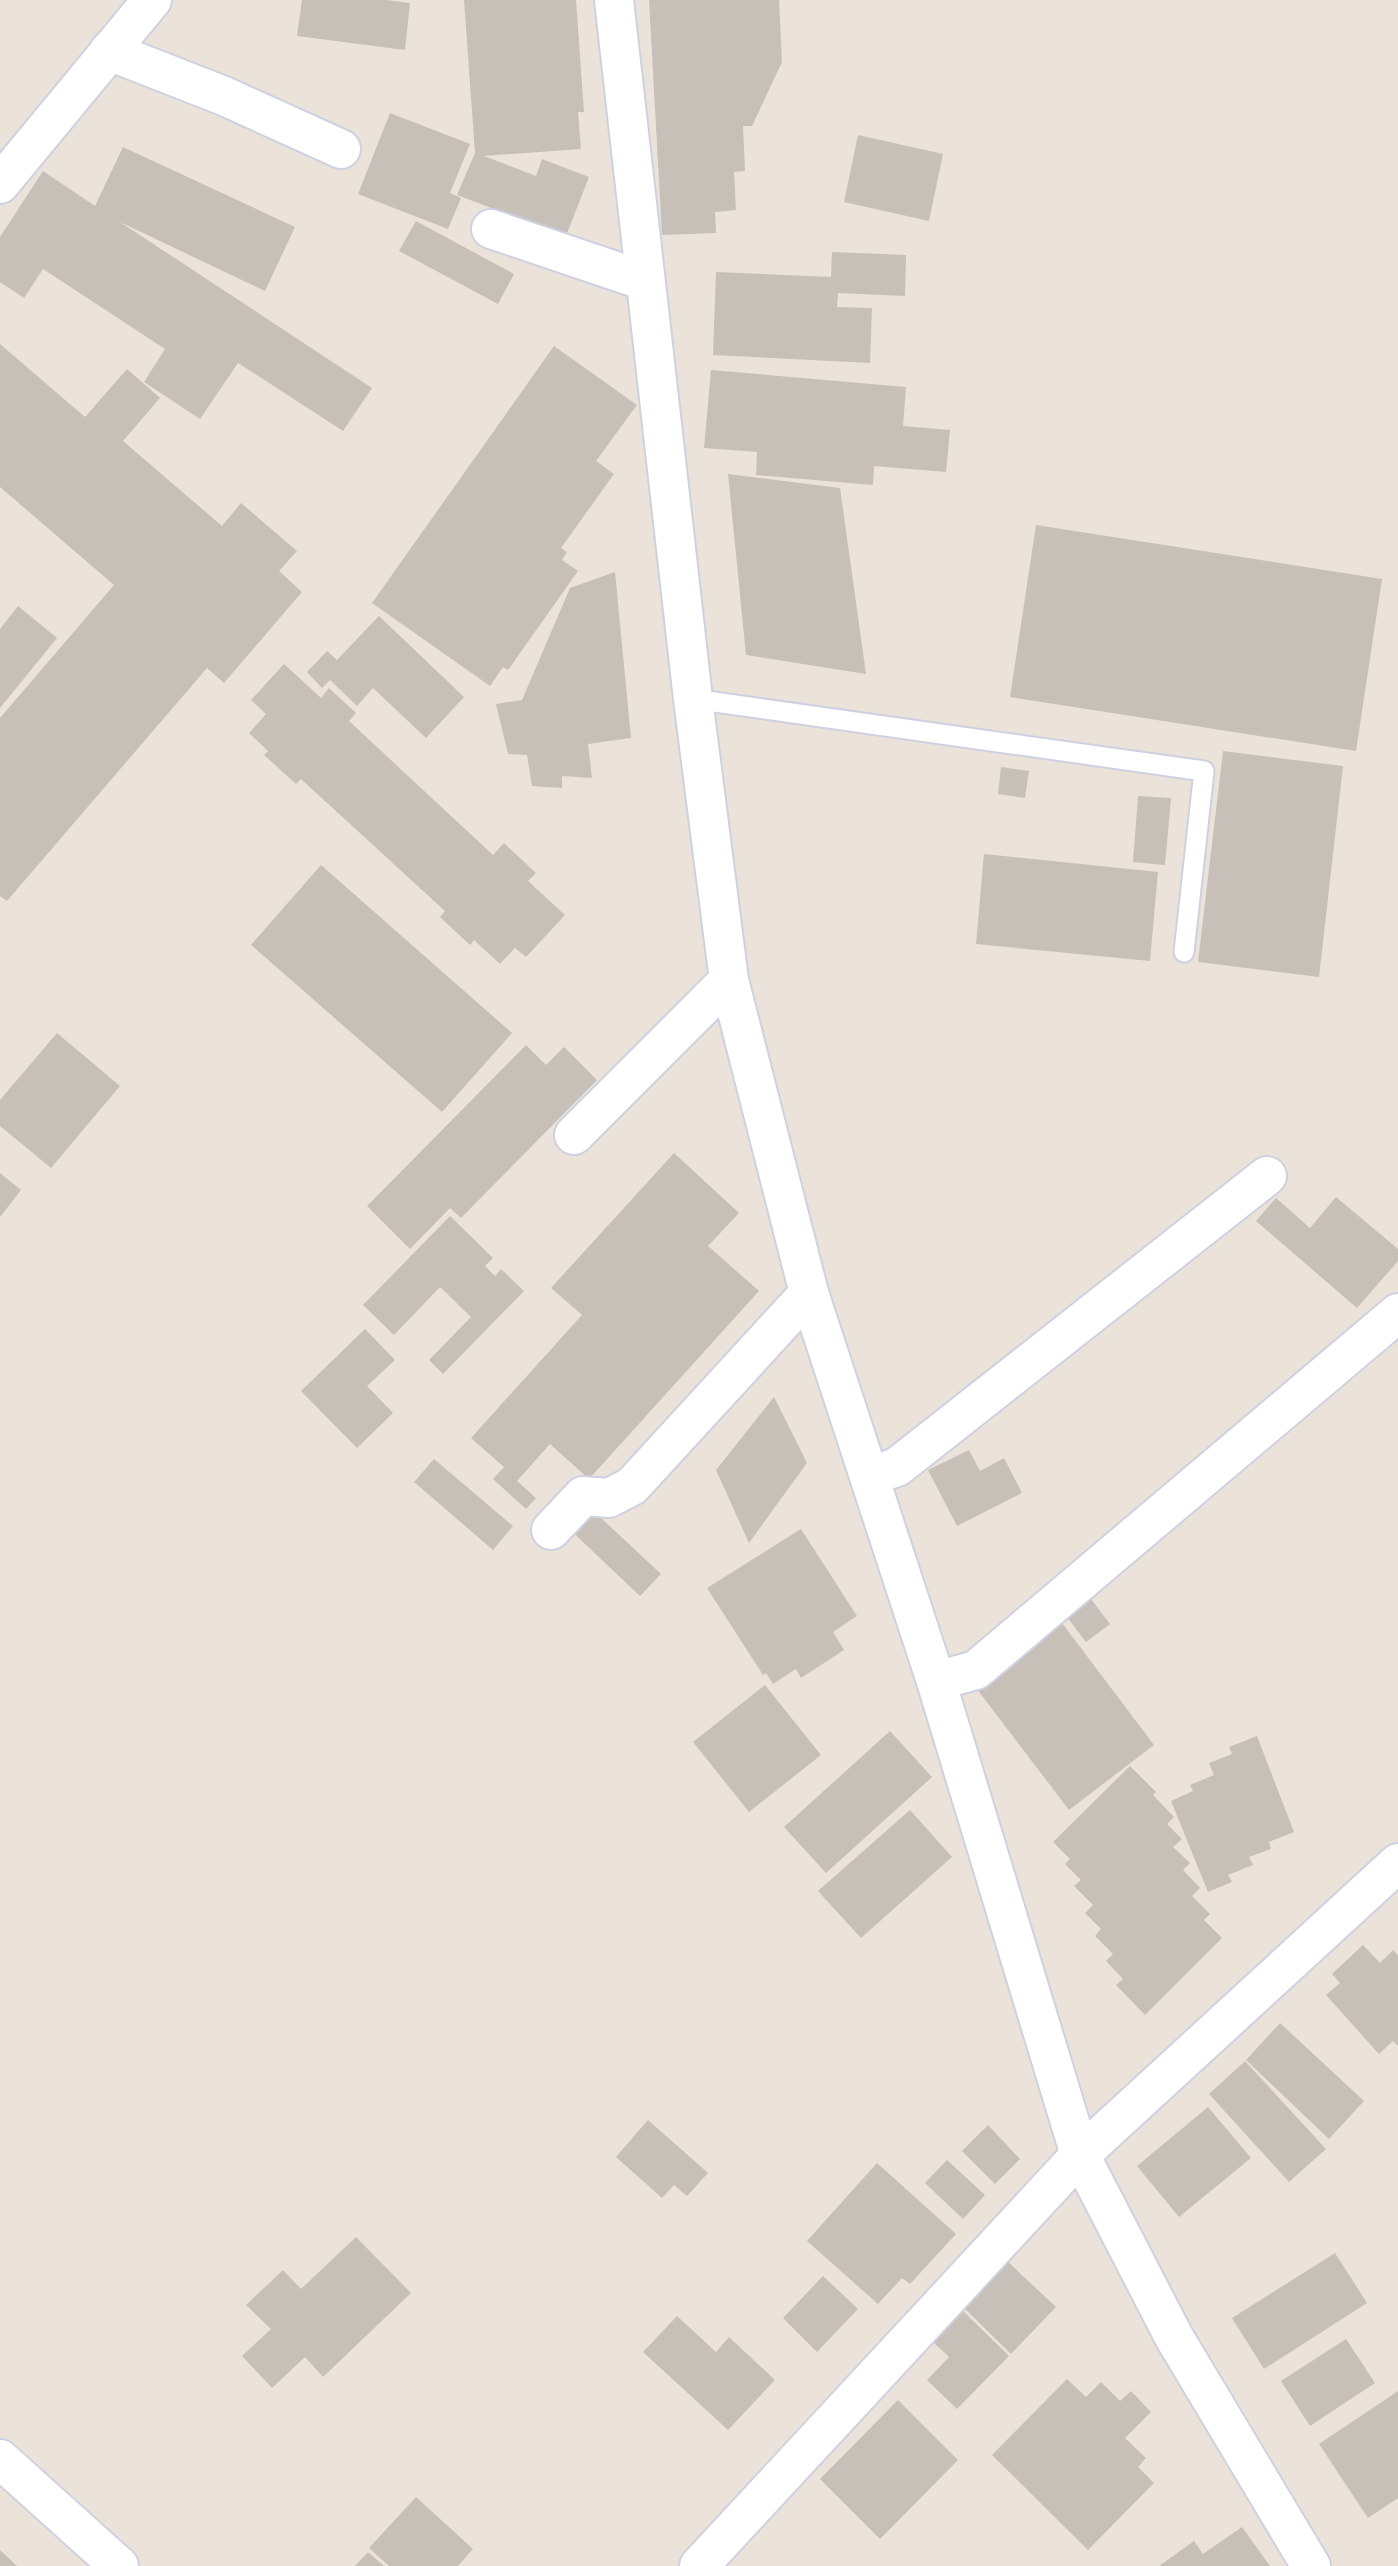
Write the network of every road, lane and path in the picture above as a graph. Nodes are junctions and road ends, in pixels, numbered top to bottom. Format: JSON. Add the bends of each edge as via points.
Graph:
{"nodes":[{"id":1,"x":152,"y":0,"type":"edge"},
{"id":2,"x":614,"y":0,"type":"edge"},
{"id":3,"x":109,"y":51,"type":"junction"},
{"id":4,"x":341,"y":149,"type":"dead end"},
{"id":5,"x":0,"y":184,"type":"edge"},
{"id":6,"x":491,"y":229,"type":"dead end"},
{"id":7,"x":645,"y":281,"type":"junction"},
{"id":8,"x":694,"y":699,"type":"junction"},
{"id":9,"x":1184,"y":952,"type":"dead end"},
{"id":10,"x":729,"y":980,"type":"junction"},
{"id":11,"x":574,"y":1136,"type":"dead end"},
{"id":12,"x":1267,"y":1176,"type":"dead end"},
{"id":13,"x":809,"y":1293,"type":"junction"},
{"id":14,"x":1398,"y":1313,"type":"edge"},
{"id":15,"x":870,"y":1476,"type":"junction"},
{"id":16,"x":551,"y":1530,"type":"dead end"},
{"id":17,"x":936,"y":1681,"type":"junction"},
{"id":18,"x":1398,"y":1863,"type":"edge"},
{"id":19,"x":1080,"y":2155,"type":"junction"},
{"id":20,"x":0,"y":2459,"type":"edge"},
{"id":21,"x":119,"y":2566,"type":"edge"},
{"id":22,"x":699,"y":2566,"type":"edge"},
{"id":23,"x":1311,"y":2566,"type":"edge"}],
"edges":[{"from":1,"to":3,"type":"street"},
{"from":2,"to":7,"type":"street"},
{"from":3,"to":4,"type":"street"},
{"from":3,"to":5,"type":"street"},
{"from":6,"to":7,"type":"street"},
{"from":7,"to":8,"type":"street"},
{"from":8,"to":9,"type":"lane","via":[[1204,771]]},
{"from":8,"to":10,"type":"street"},
{"from":10,"to":11,"type":"street"},
{"from":10,"to":13,"type":"street"},
{"from":12,"to":15,"type":"street","via":[[897,1467]]},
{"from":13,"to":15,"type":"street"},
{"from":13,"to":16,"type":"street","via":[[632,1486],[609,1498],[583,1496]]},
{"from":14,"to":17,"type":"street","via":[[976,1670]]},
{"from":15,"to":17,"type":"street"},
{"from":17,"to":19,"type":"street"},
{"from":18,"to":19,"type":"street"},
{"from":19,"to":22,"type":"street"},
{"from":19,"to":23,"type":"street","via":[[1174,2337]]},
{"from":20,"to":21,"type":"street"}]}
